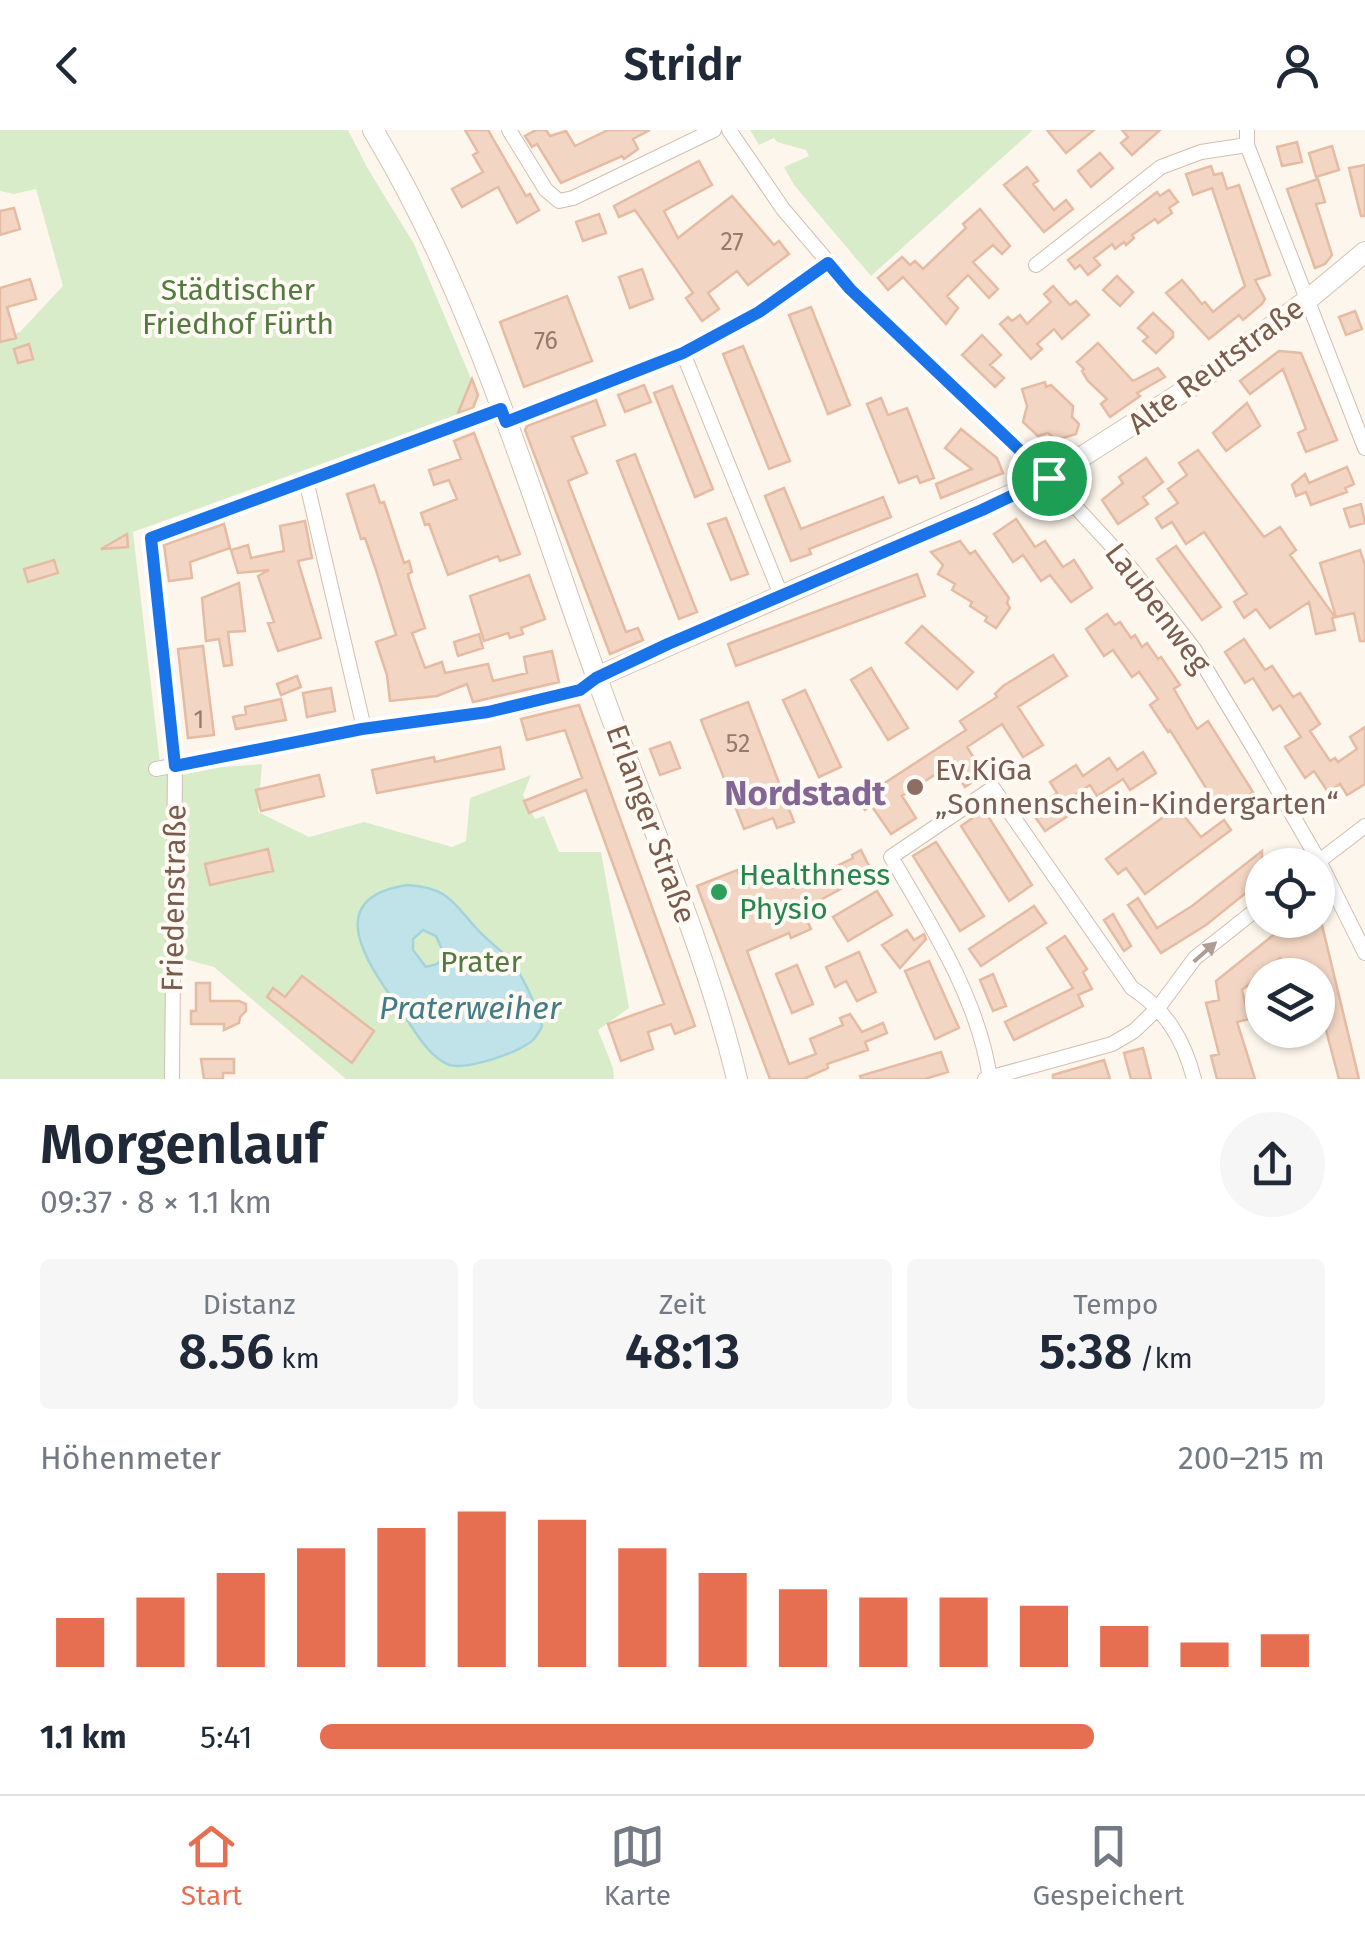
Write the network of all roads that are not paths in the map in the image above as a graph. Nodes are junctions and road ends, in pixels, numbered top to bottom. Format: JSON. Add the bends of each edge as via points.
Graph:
{"nodes":[{"id":1,"x":373,"y":130,"type":"edge"},
{"id":2,"x":509,"y":130,"type":"edge"},
{"id":3,"x":714,"y":130,"type":"edge"},
{"id":4,"x":730,"y":130,"type":"edge"},
{"id":5,"x":1247,"y":137,"type":"edge"},
{"id":6,"x":1365,"y":252,"type":"edge"},
{"id":7,"x":828,"y":263,"type":"junction"},
{"id":8,"x":1036,"y":265,"type":"dead end"},
{"id":9,"x":1306,"y":301,"type":"junction"},
{"id":10,"x":683,"y":353,"type":"junction"},
{"id":11,"x":503,"y":415,"type":"junction"},
{"id":12,"x":1365,"y":448,"type":"edge"},
{"id":13,"x":1049,"y":478,"type":"junction"},
{"id":14,"x":306,"y":480,"type":"junction"},
{"id":15,"x":781,"y":594,"type":"junction"},
{"id":16,"x":596,"y":678,"type":"junction"},
{"id":17,"x":364,"y":728,"type":"junction"},
{"id":18,"x":175,"y":766,"type":"junction"},
{"id":19,"x":156,"y":770,"type":"dead end"},
{"id":20,"x":1365,"y":826,"type":"edge"},
{"id":21,"x":1307,"y":848,"type":"edge"},
{"id":22,"x":1335,"y":850,"type":"edge"},
{"id":23,"x":1335,"y":898,"type":"edge"},
{"id":24,"x":1245,"y":919,"type":"edge"},
{"id":25,"x":1365,"y":953,"type":"edge"},
{"id":26,"x":1158,"y":1008,"type":"junction"},
{"id":27,"x":172,"y":1079,"type":"edge"},
{"id":28,"x":737,"y":1079,"type":"edge"},
{"id":29,"x":988,"y":1079,"type":"edge"},
{"id":30,"x":1194,"y":1079,"type":"edge"}],
"edges":[{"from":1,"to":11,"type":"main road","name":"Erlanger Straße","via":[[436,248]]},
{"from":2,"to":3,"type":"street","via":[[559,202]]},
{"from":4,"to":7,"type":"street","name":"Laubenweg"},
{"from":5,"to":8,"type":"street","via":[[1162,167]]},
{"from":5,"to":9,"type":"street"},
{"from":6,"to":9,"type":"main road","name":"Alte Reutstraße"},
{"from":7,"to":10,"type":"street","via":[[759,312]]},
{"from":7,"to":13,"type":"street","name":"Laubenweg"},
{"from":9,"to":12,"type":"street"},
{"from":9,"to":13,"type":"main road","name":"Alte Reutstraße","via":[[1192,386]]},
{"from":10,"to":11,"type":"street"},
{"from":10,"to":15,"type":"street"},
{"from":11,"to":14,"type":"street"},
{"from":11,"to":16,"type":"main road","name":"Erlanger Straße"},
{"from":13,"to":15,"type":"main road","name":"Alte Reutstraße"},
{"from":13,"to":21,"type":"street","name":"Laubenweg","via":[[1194,649]]},
{"from":14,"to":17,"type":"street"},
{"from":14,"to":18,"type":"street","name":"Friedenstraße","via":[[151,538]]},
{"from":15,"to":16,"type":"main road","name":"Alte Reutstraße"},
{"from":16,"to":17,"type":"street","name":"Alte Reutstraße","via":[[580,690],[488,712]]},
{"from":16,"to":28,"type":"main road","name":"Erlanger Straße","via":[[680,901]]},
{"from":17,"to":18,"type":"street","name":"Alte Reutstraße"},
{"from":18,"to":19,"type":"street","name":"Alte Reutstraße"},
{"from":18,"to":27,"type":"street","name":"Friedenstraße"},
{"from":20,"to":22,"type":"street"},
{"from":23,"to":25,"type":"street","name":"Laubenweg"},
{"from":26,"to":24,"type":"street","one_way":true,"via":[[1196,958]]},
{"from":26,"to":29,"type":"street","via":[[1112,1044]]},
{"from":26,"to":29,"type":"street","via":[[1132,988],[994,788],[891,857],[949,956],[988,1060]]},
{"from":26,"to":30,"type":"street","via":[[1176,1032]]}]}
